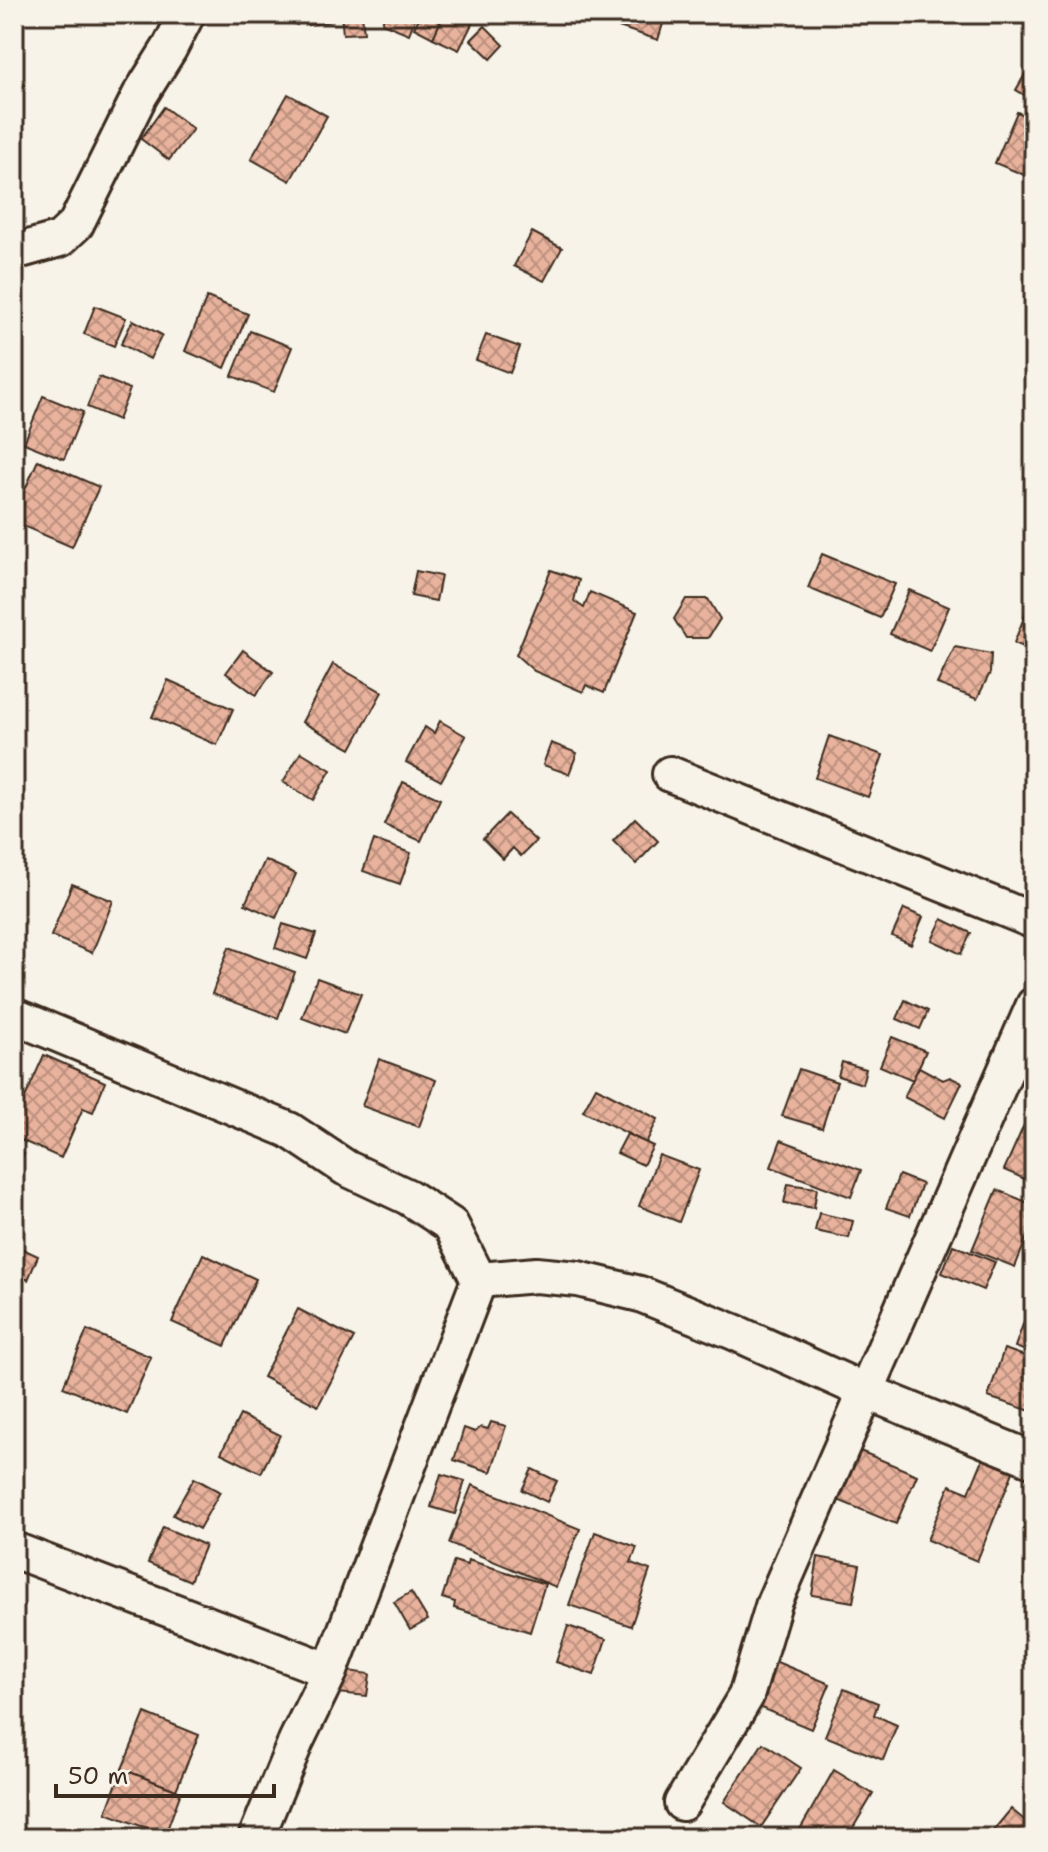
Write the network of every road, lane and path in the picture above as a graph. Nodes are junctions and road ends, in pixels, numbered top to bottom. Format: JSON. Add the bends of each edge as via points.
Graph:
{"nodes":[{"id":1,"x":187,"y":14,"type":"edge"},
{"id":2,"x":14,"y":252,"type":"edge"},
{"id":3,"x":670,"y":774,"type":"dead end"},
{"id":4,"x":1034,"y":921,"type":"edge"},
{"id":5,"x":1034,"y":1005,"type":"edge"},
{"id":6,"x":14,"y":1016,"type":"edge"},
{"id":7,"x":479,"y":1280,"type":"junction"},
{"id":8,"x":865,"y":1391,"type":"junction"},
{"id":9,"x":1034,"y":1460,"type":"edge"},
{"id":10,"x":14,"y":1550,"type":"edge"},
{"id":11,"x":330,"y":1671,"type":"junction"},
{"id":12,"x":682,"y":1803,"type":"dead end"},
{"id":13,"x":256,"y":1838,"type":"edge"}],
"edges":[{"from":1,"to":2,"type":"street","via":[[76,224],[60,239]]},
{"from":3,"to":4,"type":"street"},
{"from":5,"to":8,"type":"street"},
{"from":6,"to":7,"type":"street","via":[[289,1130],[346,1168],[408,1197],[451,1225]]},
{"from":7,"to":8,"type":"street","via":[[536,1275],[640,1294]]},
{"from":7,"to":11,"type":"street"},
{"from":8,"to":9,"type":"street"},
{"from":8,"to":12,"type":"street","via":[[774,1603],[746,1696]]},
{"from":10,"to":11,"type":"street"},
{"from":11,"to":13,"type":"street"}]}
